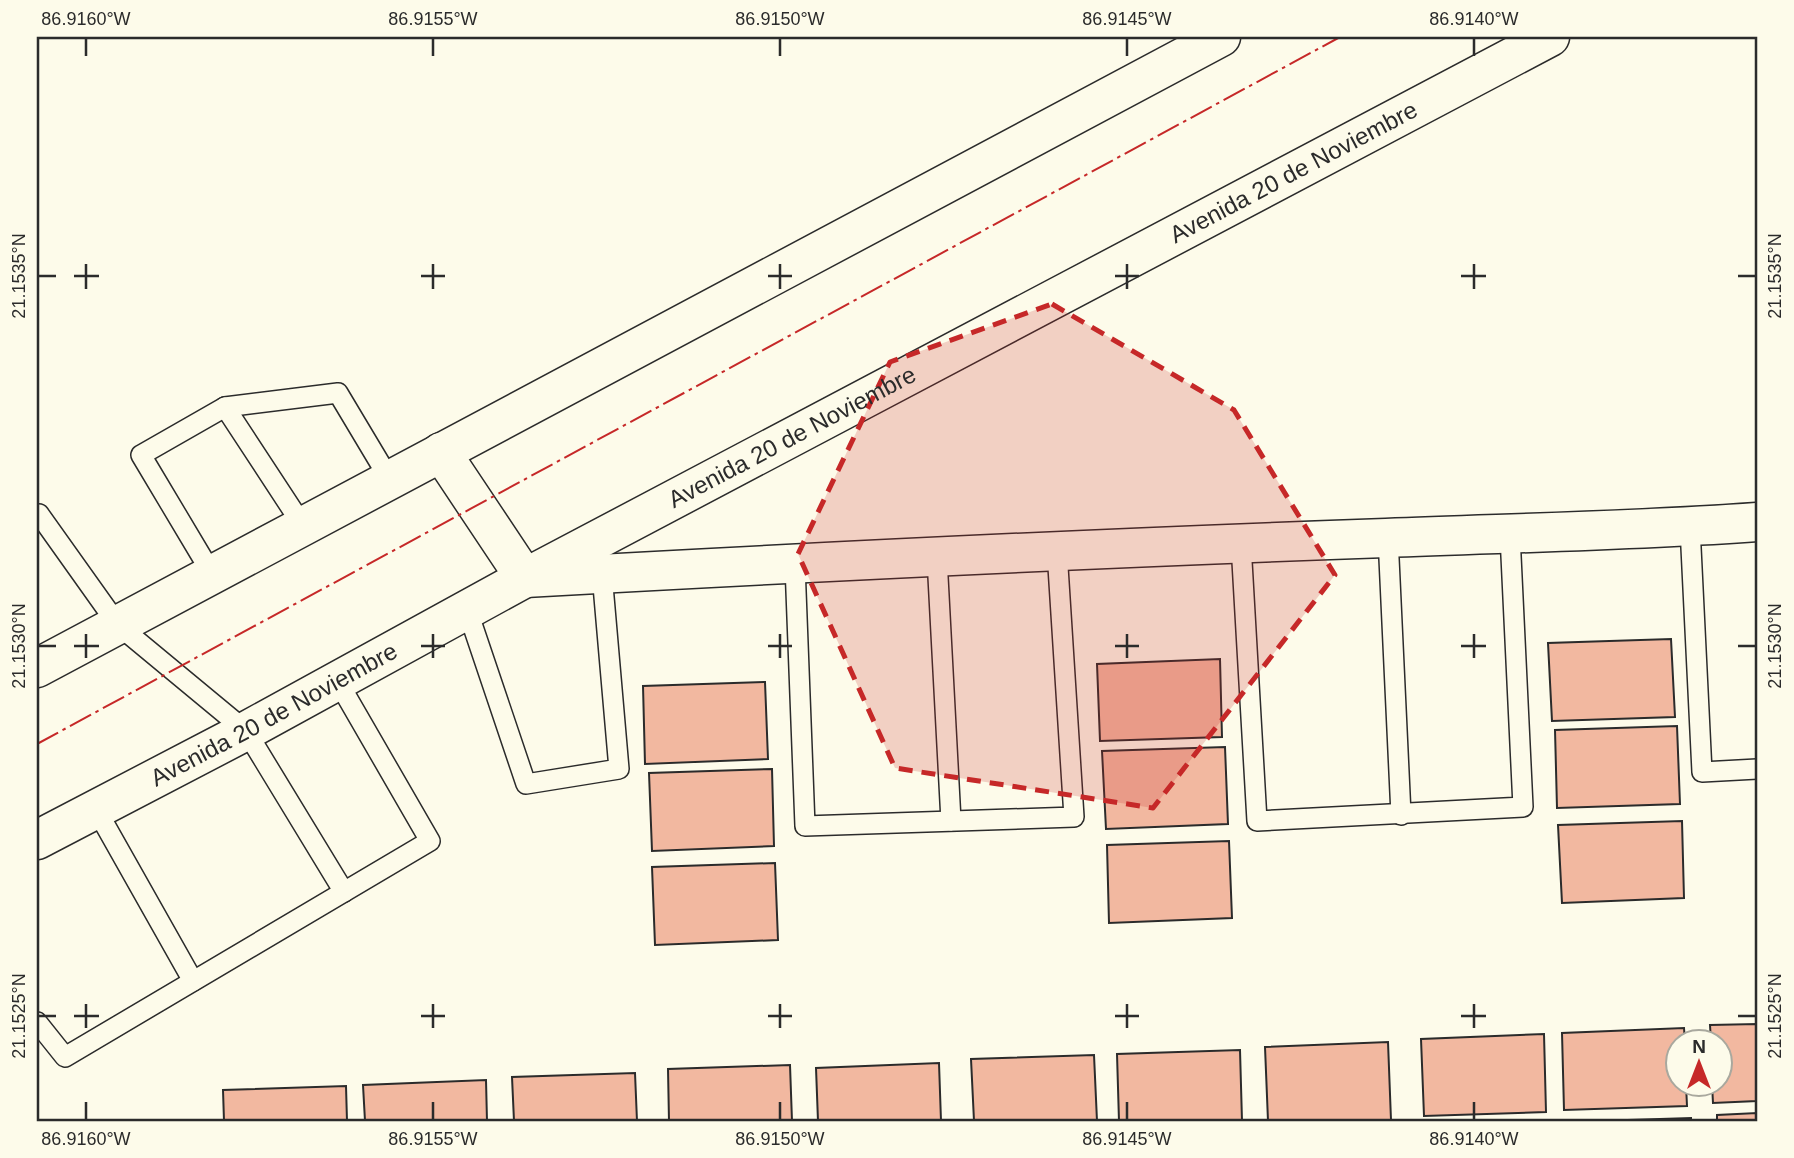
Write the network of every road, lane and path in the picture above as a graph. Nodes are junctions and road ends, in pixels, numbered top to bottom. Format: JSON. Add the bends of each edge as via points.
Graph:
{"nodes":[{"id":1,"x":1221,"y":37,"type":"edge"},
{"id":2,"x":1550,"y":37,"type":"edge"},
{"id":3,"x":225,"y":407,"type":"junction"},
{"id":4,"x":441,"y":452,"type":"junction"},
{"id":5,"x":390,"y":480,"type":"junction"},
{"id":6,"x":37,"y":514,"type":"edge"},
{"id":7,"x":1757,"y":522,"type":"edge"},
{"id":8,"x":303,"y":526,"type":"junction"},
{"id":9,"x":1690,"y":527,"type":"junction"},
{"id":10,"x":1510,"y":535,"type":"junction"},
{"id":11,"x":1388,"y":537,"type":"junction"},
{"id":12,"x":1241,"y":544,"type":"junction"},
{"id":13,"x":1057,"y":551,"type":"junction"},
{"id":14,"x":937,"y":558,"type":"junction"},
{"id":15,"x":795,"y":565,"type":"junction"},
{"id":16,"x":212,"y":574,"type":"junction"},
{"id":17,"x":602,"y":574,"type":"junction"},
{"id":18,"x":525,"y":578,"type":"junction"},
{"id":19,"x":467,"y":609,"type":"junction"},
{"id":20,"x":118,"y":625,"type":"junction"},
{"id":21,"x":37,"y":668,"type":"edge"},
{"id":22,"x":337,"y":680,"type":"junction"},
{"id":23,"x":246,"y":731,"type":"junction"},
{"id":24,"x":1757,"y":769,"type":"edge"},
{"id":25,"x":96,"y":809,"type":"junction"},
{"id":26,"x":1401,"y":815,"type":"junction"},
{"id":27,"x":951,"y":821,"type":"junction"},
{"id":28,"x":37,"y":840,"type":"edge"},
{"id":29,"x":344,"y":892,"type":"junction"},
{"id":30,"x":193,"y":981,"type":"junction"},
{"id":31,"x":37,"y":1022,"type":"edge"}],
"edges":[{"from":1,"to":4,"type":"main road"},
{"from":2,"to":18,"type":"main road","name":"Avenida 20 de Noviembre"},
{"from":3,"to":5,"type":"lane","via":[[338,393]]},
{"from":3,"to":8,"type":"lane"},
{"from":3,"to":16,"type":"lane","via":[[141,455]]},
{"from":4,"to":5,"type":"main road"},
{"from":4,"to":18,"type":"main road"},
{"from":5,"to":8,"type":"main road"},
{"from":6,"to":20,"type":"lane"},
{"from":7,"to":9,"type":"main road"},
{"from":8,"to":16,"type":"main road"},
{"from":9,"to":10,"type":"main road"},
{"from":9,"to":24,"type":"lane","via":[[1702,772]]},
{"from":10,"to":11,"type":"main road"},
{"from":10,"to":26,"type":"lane","via":[[1523,807]]},
{"from":11,"to":12,"type":"main road"},
{"from":11,"to":26,"type":"lane"},
{"from":12,"to":13,"type":"main road"},
{"from":12,"to":26,"type":"lane","via":[[1257,821]]},
{"from":13,"to":14,"type":"main road"},
{"from":13,"to":27,"type":"lane","via":[[1074,817]]},
{"from":14,"to":15,"type":"main road"},
{"from":14,"to":27,"type":"lane"},
{"from":15,"to":17,"type":"main road"},
{"from":15,"to":27,"type":"lane","via":[[805,826]]},
{"from":16,"to":20,"type":"main road"},
{"from":17,"to":18,"type":"main road"},
{"from":17,"to":19,"type":"lane","via":[[619,769],[526,784]]},
{"from":18,"to":19,"type":"main road","name":"Avenida 20 de Noviembre"},
{"from":19,"to":22,"type":"main road","name":"Avenida 20 de Noviembre"},
{"from":20,"to":21,"type":"main road"},
{"from":20,"to":23,"type":"lane"},
{"from":22,"to":23,"type":"main road","name":"Avenida 20 de Noviembre"},
{"from":22,"to":29,"type":"lane","via":[[430,841]]},
{"from":23,"to":25,"type":"main road","name":"Avenida 20 de Noviembre"},
{"from":23,"to":29,"type":"lane"},
{"from":25,"to":28,"type":"main road","name":"Avenida 20 de Noviembre"},
{"from":25,"to":30,"type":"lane"},
{"from":29,"to":30,"type":"lane"},
{"from":30,"to":31,"type":"lane","via":[[65,1057]]}]}
